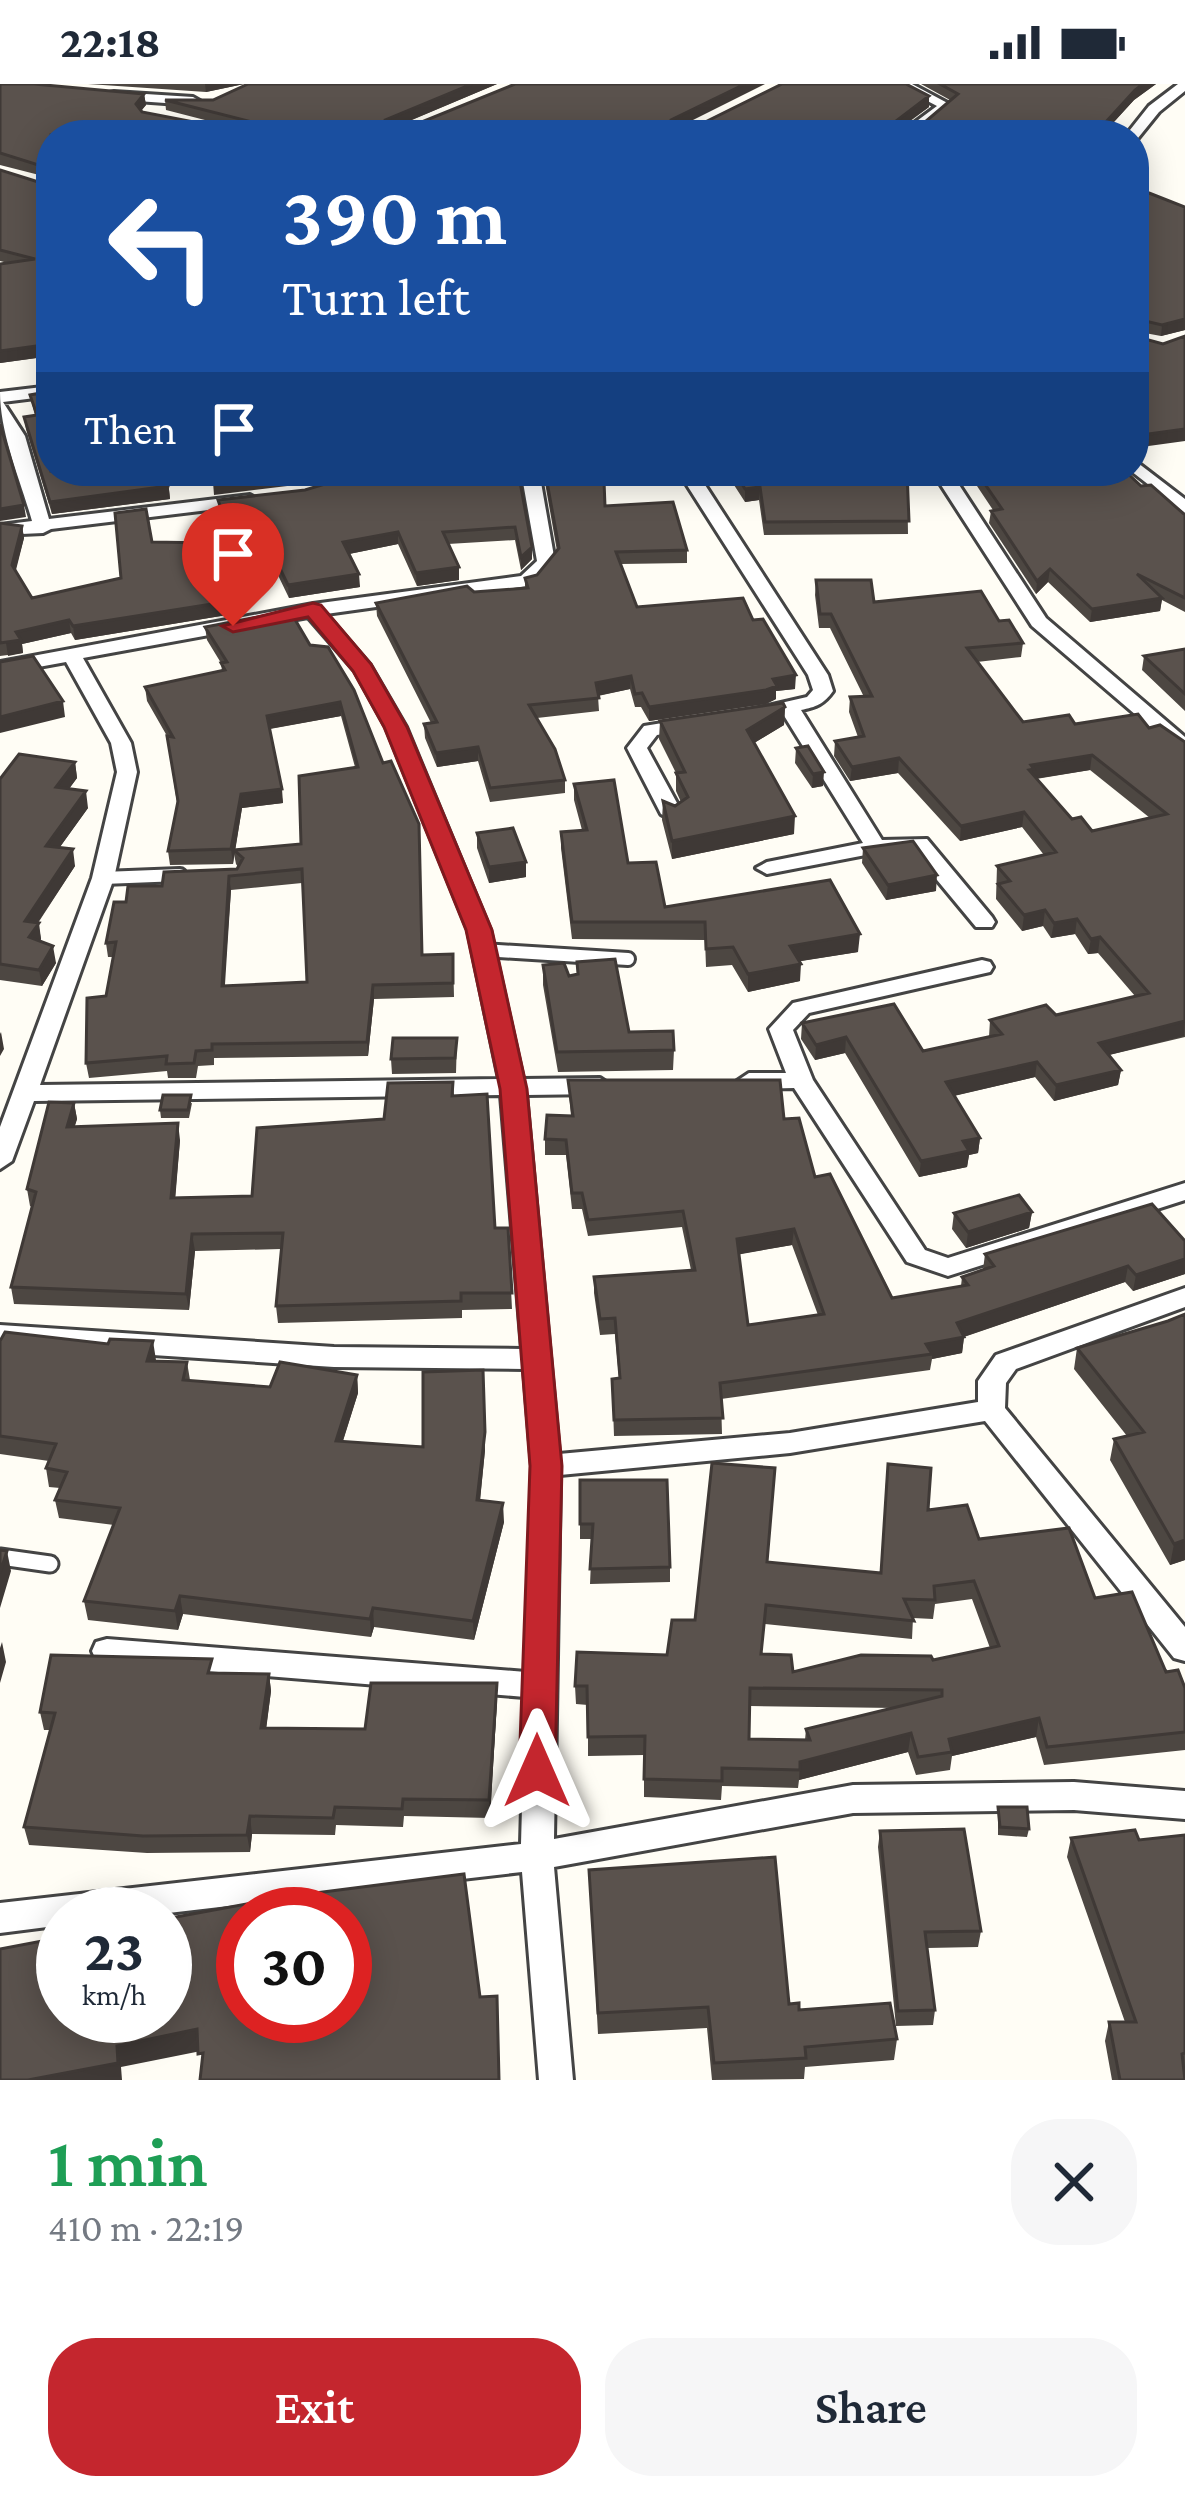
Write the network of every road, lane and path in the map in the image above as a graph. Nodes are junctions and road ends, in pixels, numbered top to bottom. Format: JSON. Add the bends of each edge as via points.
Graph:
{"nodes":[{"id":1,"x":902,"y":84,"type":"edge"},
{"id":2,"x":1185,"y":86,"type":"edge"},
{"id":3,"x":96,"y":94,"type":"edge"},
{"id":4,"x":162,"y":101,"type":"junction"},
{"id":5,"x":212,"y":102,"type":"edge"},
{"id":6,"x":149,"y":116,"type":"edge"},
{"id":7,"x":926,"y":120,"type":"edge"},
{"id":8,"x":1145,"y":120,"type":"edge"},
{"id":9,"x":36,"y":393,"type":"edge"},
{"id":10,"x":0,"y":397,"type":"edge"},
{"id":11,"x":0,"y":406,"type":"edge"},
{"id":12,"x":1149,"y":474,"type":"edge"},
{"id":13,"x":533,"y":486,"type":"edge"},
{"id":14,"x":697,"y":486,"type":"edge"},
{"id":15,"x":951,"y":486,"type":"edge"},
{"id":16,"x":1176,"y":490,"type":"edge"},
{"id":17,"x":261,"y":499,"type":"edge"},
{"id":18,"x":1185,"y":508,"type":"edge"},
{"id":19,"x":43,"y":528,"type":"junction"},
{"id":20,"x":0,"y":530,"type":"edge"},
{"id":21,"x":313,"y":610,"type":"junction"},
{"id":22,"x":74,"y":657,"type":"junction"},
{"id":23,"x":0,"y":668,"type":"edge"},
{"id":24,"x":790,"y":709,"type":"junction"},
{"id":25,"x":744,"y":716,"type":"edge"},
{"id":26,"x":721,"y":719,"type":"edge"},
{"id":27,"x":1185,"y":747,"type":"edge"},
{"id":28,"x":672,"y":814,"type":"edge"},
{"id":29,"x":875,"y":847,"type":"junction"},
{"id":30,"x":767,"y":868,"type":"dead end"},
{"id":31,"x":190,"y":875,"type":"edge"},
{"id":32,"x":103,"y":878,"type":"junction"},
{"id":33,"x":984,"y":922,"type":"dead end"},
{"id":34,"x":483,"y":950,"type":"junction"},
{"id":35,"x":628,"y":959,"type":"dead end"},
{"id":36,"x":982,"y":968,"type":"dead end"},
{"id":37,"x":801,"y":1080,"type":"junction"},
{"id":38,"x":729,"y":1082,"type":"edge"},
{"id":39,"x":633,"y":1085,"type":"edge"},
{"id":40,"x":514,"y":1089,"type":"junction"},
{"id":41,"x":26,"y":1093,"type":"junction"},
{"id":42,"x":0,"y":1161,"type":"edge"},
{"id":43,"x":1185,"y":1191,"type":"edge"},
{"id":44,"x":1185,"y":1297,"type":"edge"},
{"id":45,"x":0,"y":1335,"type":"edge"},
{"id":46,"x":534,"y":1359,"type":"junction"},
{"id":47,"x":991,"y":1410,"type":"junction"},
{"id":48,"x":546,"y":1466,"type":"junction"},
{"id":49,"x":0,"y":1557,"type":"edge"},
{"id":50,"x":50,"y":1564,"type":"dead end"},
{"id":51,"x":1185,"y":1649,"type":"edge"},
{"id":52,"x":106,"y":1651,"type":"edge"},
{"id":53,"x":538,"y":1686,"type":"junction"},
{"id":54,"x":1185,"y":1804,"type":"edge"},
{"id":55,"x":537,"y":1856,"type":"junction"},
{"id":56,"x":0,"y":1918,"type":"edge"},
{"id":57,"x":556,"y":2080,"type":"edge"}],
"edges":[{"from":1,"to":7,"type":"street","via":[[946,106]]},
{"from":2,"to":8,"type":"street"},
{"from":3,"to":4,"type":"street"},
{"from":4,"to":5,"type":"street"},
{"from":4,"to":6,"type":"street"},
{"from":9,"to":10,"type":"street"},
{"from":11,"to":19,"type":"street","via":[[17,436]]},
{"from":12,"to":16,"type":"street"},
{"from":13,"to":21,"type":"street","via":[[546,562],[539,576]]},
{"from":14,"to":24,"type":"street","via":[[818,675],[823,691]]},
{"from":15,"to":27,"type":"street","via":[[1039,622]]},
{"from":16,"to":18,"type":"street"},
{"from":17,"to":19,"type":"street"},
{"from":19,"to":20,"type":"street"},
{"from":21,"to":22,"type":"street"},
{"from":21,"to":34,"type":"street","via":[[363,669],[395,727]]},
{"from":22,"to":23,"type":"street"},
{"from":22,"to":32,"type":"street","via":[[121,743],[127,772]]},
{"from":24,"to":25,"type":"street"},
{"from":24,"to":29,"type":"street"},
{"from":26,"to":28,"type":"street","via":[[640,737],[637,748]]},
{"from":29,"to":30,"type":"street"},
{"from":29,"to":33,"type":"street","via":[[919,844]]},
{"from":31,"to":32,"type":"lane"},
{"from":32,"to":41,"type":"street"},
{"from":34,"to":35,"type":"lane"},
{"from":34,"to":40,"type":"street"},
{"from":36,"to":37,"type":"street","via":[[801,1008],[781,1029]]},
{"from":37,"to":38,"type":"street"},
{"from":37,"to":43,"type":"street","via":[[928,1264],[948,1267]]},
{"from":39,"to":40,"type":"street"},
{"from":40,"to":41,"type":"street"},
{"from":40,"to":46,"type":"street"},
{"from":41,"to":42,"type":"street"},
{"from":44,"to":47,"type":"street","via":[[1006,1362],[992,1381]]},
{"from":45,"to":46,"type":"street","via":[[334,1357]]},
{"from":46,"to":48,"type":"street"},
{"from":47,"to":48,"type":"street","via":[[790,1443]]},
{"from":47,"to":51,"type":"street"},
{"from":48,"to":53,"type":"street"},
{"from":49,"to":50,"type":"lane"},
{"from":52,"to":53,"type":"street"},
{"from":53,"to":55,"type":"street"},
{"from":54,"to":55,"type":"street","via":[[1074,1796],[853,1799]]},
{"from":55,"to":56,"type":"street"},
{"from":55,"to":57,"type":"street"}]}
